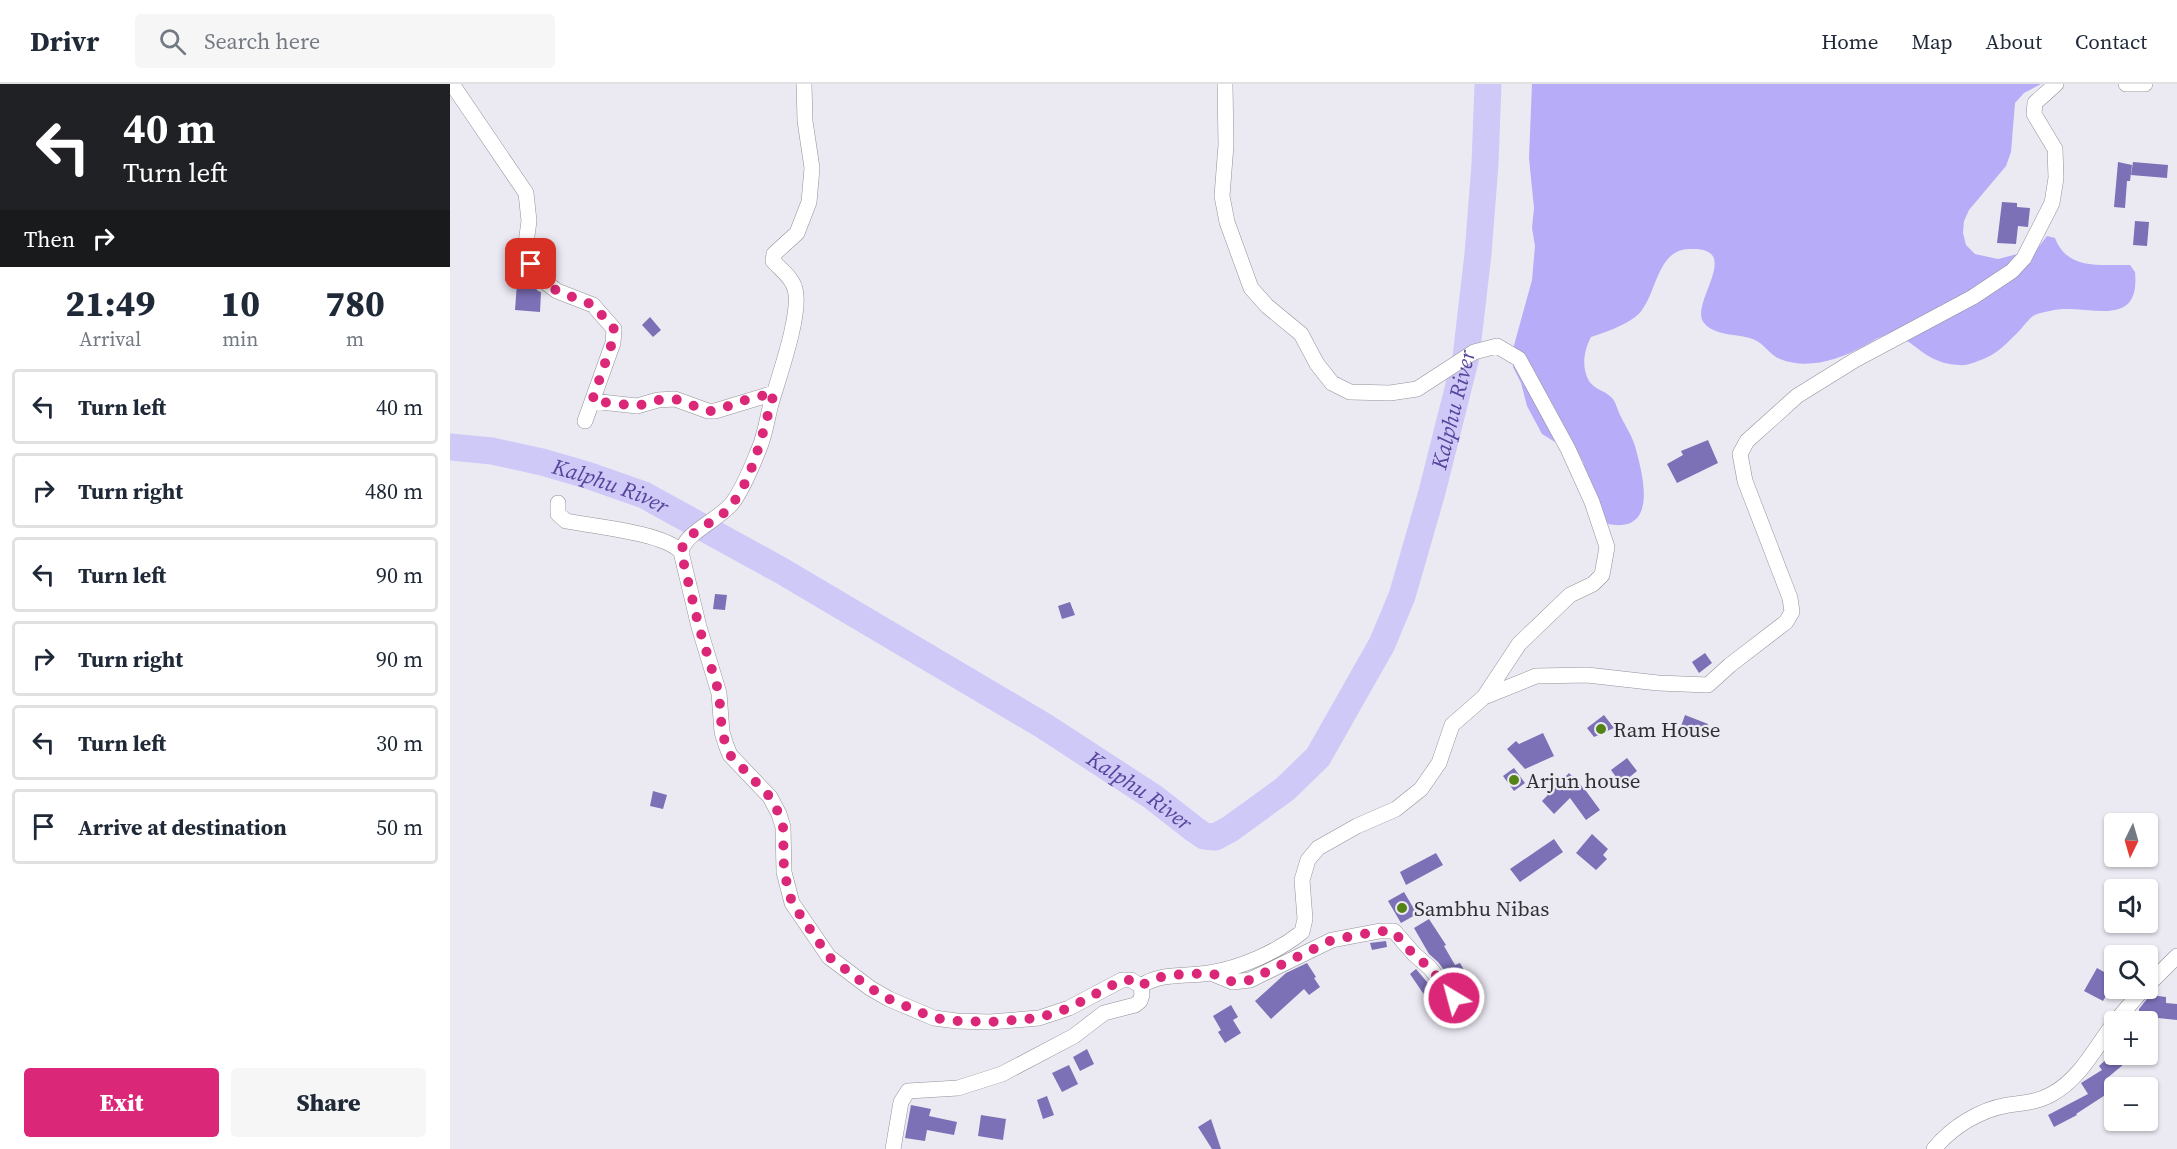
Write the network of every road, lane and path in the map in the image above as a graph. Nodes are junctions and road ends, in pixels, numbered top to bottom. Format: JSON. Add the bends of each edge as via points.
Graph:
{"nodes":[{"id":1,"x":452,"y":84,"type":"edge"},
{"id":2,"x":804,"y":84,"type":"edge"},
{"id":3,"x":1225,"y":84,"type":"edge"},
{"id":4,"x":2056,"y":84,"type":"edge"},
{"id":5,"x":2126,"y":84,"type":"edge"},
{"id":6,"x":2145,"y":84,"type":"edge"},
{"id":7,"x":774,"y":393,"type":"junction"},
{"id":8,"x":592,"y":401,"type":"junction"},
{"id":9,"x":585,"y":421,"type":"dead end"},
{"id":10,"x":558,"y":503,"type":"dead end"},
{"id":11,"x":681,"y":552,"type":"junction"},
{"id":12,"x":1484,"y":697,"type":"junction"},
{"id":13,"x":2177,"y":956,"type":"edge"},
{"id":14,"x":1211,"y":973,"type":"junction"},
{"id":15,"x":2158,"y":975,"type":"edge"},
{"id":16,"x":1141,"y":986,"type":"junction"},
{"id":17,"x":1454,"y":998,"type":"dead end"},
{"id":18,"x":2135,"y":999,"type":"edge"},
{"id":19,"x":2124,"y":1011,"type":"edge"},
{"id":20,"x":2104,"y":1038,"type":"edge"},
{"id":21,"x":893,"y":1149,"type":"edge"},
{"id":22,"x":1934,"y":1149,"type":"edge"}],
"edges":[{"from":1,"to":8,"type":"street","via":[[526,193],[526,243],[531,264],[541,279],[557,291],[593,305],[614,329]]},
{"from":2,"to":7,"type":"street","via":[[805,122],[813,168],[811,191],[801,226],[773,258],[792,281],[796,296],[793,324]]},
{"from":3,"to":12,"type":"street","via":[[1222,196],[1227,222],[1251,288],[1301,334],[1332,383],[1350,392],[1418,389],[1474,352],[1497,346],[1519,360],[1592,502],[1607,547],[1602,575],[1570,595],[1529,633]]},
{"from":4,"to":12,"type":"street","via":[[2035,103],[2034,114],[2055,149],[2052,203],[2024,258],[2012,271],[1973,297],[1797,396],[1747,441],[1740,454],[1745,481],[1790,598],[1792,612],[1776,633],[1708,685],[1587,675],[1536,676]]},
{"from":5,"to":6,"type":"street"},
{"from":7,"to":8,"type":"street","via":[[715,411],[675,399],[637,406]]},
{"from":7,"to":11,"type":"street","via":[[760,446],[734,501],[692,536]]},
{"from":8,"to":9,"type":"street"},
{"from":10,"to":11,"type":"street","via":[[558,514],[566,521],[649,537],[676,546]]},
{"from":11,"to":16,"type":"street","via":[[719,693],[726,745],[730,755],[770,797],[779,814],[784,872],[792,903],[829,957],[889,999],[934,1018],[957,1021],[1039,1018],[1069,1008],[1122,980]]},
{"from":12,"to":14,"type":"street","via":[[1452,724],[1439,764],[1420,789],[1396,809],[1318,848],[1308,860],[1302,880],[1302,932],[1278,948]]},
{"from":13,"to":15,"type":"street"},
{"from":14,"to":16,"type":"street","via":[[1171,975]]},
{"from":14,"to":17,"type":"street","via":[[1233,982],[1250,980],[1332,940],[1394,932]]},
{"from":16,"to":21,"type":"street","via":[[1142,995],[1135,1005],[1104,1013],[1074,1036],[1002,1074],[958,1088],[908,1091],[901,1102]]},
{"from":18,"to":19,"type":"street"},
{"from":20,"to":22,"type":"street","via":[[2082,1069],[2053,1094],[1991,1109],[1961,1125]]}]}
